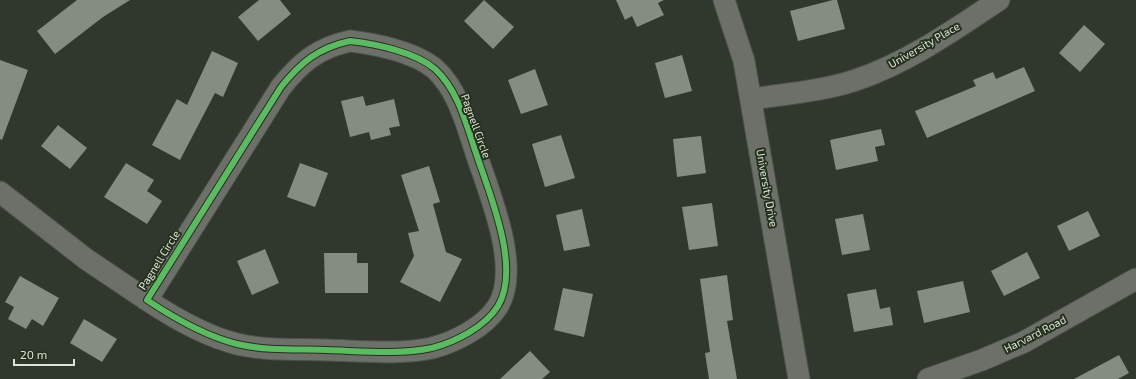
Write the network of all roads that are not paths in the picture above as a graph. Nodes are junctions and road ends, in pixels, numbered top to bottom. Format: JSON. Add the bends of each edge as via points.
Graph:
{"nodes":[{"id":1,"x":724,"y":0,"type":"edge"},
{"id":2,"x":998,"y":0,"type":"edge"},
{"id":3,"x":752,"y":98,"type":"junction"},
{"id":4,"x":0,"y":192,"type":"edge"},
{"id":5,"x":1136,"y":279,"type":"edge"},
{"id":6,"x":147,"y":300,"type":"junction"},
{"id":7,"x":800,"y":379,"type":"edge"},
{"id":8,"x":928,"y":379,"type":"edge"}],
"edges":[{"from":1,"to":3,"type":"street","name":"University Drive","via":[[744,61]]},
{"from":2,"to":3,"type":"street","name":"University Place","via":[[912,55],[856,80],[822,89]]},
{"from":3,"to":7,"type":"street","name":"University Drive"},
{"from":4,"to":6,"type":"street","name":"Pagnell Circle","via":[[86,259]]},
{"from":5,"to":8,"type":"street","name":"Harvard Road","via":[[1024,342]]},
{"from":6,"to":6,"type":"street","name":"Pagnell Circle","via":[[281,87],[298,66],[310,57],[338,44],[350,41],[365,43],[400,51],[418,59],[434,69],[446,81],[458,100],[499,220],[504,252],[505,284],[498,306],[490,316],[465,335],[432,348],[407,351],[272,348],[238,344],[210,334],[173,317]]}]}
